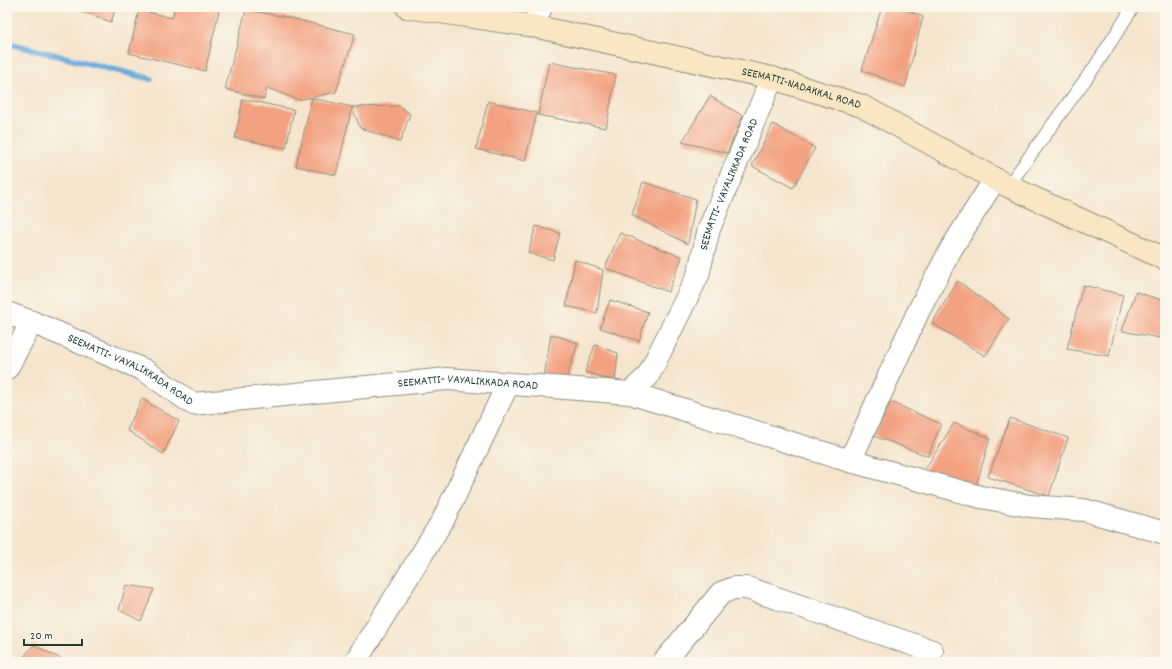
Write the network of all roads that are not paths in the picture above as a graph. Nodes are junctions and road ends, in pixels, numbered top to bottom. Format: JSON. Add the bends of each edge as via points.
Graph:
{"nodes":[{"id":1,"x":407,"y":7,"type":"edge"},
{"id":2,"x":1133,"y":7,"type":"edge"},
{"id":3,"x":537,"y":16,"type":"edge"},
{"id":4,"x":772,"y":78,"type":"junction"},
{"id":5,"x":1001,"y":182,"type":"junction"},
{"id":6,"x":1165,"y":259,"type":"edge"},
{"id":7,"x":7,"y":313,"type":"edge"},
{"id":8,"x":32,"y":322,"type":"junction"},
{"id":9,"x":7,"y":368,"type":"edge"},
{"id":10,"x":508,"y":384,"type":"junction"},
{"id":11,"x":630,"y":393,"type":"junction"},
{"id":12,"x":850,"y":461,"type":"junction"},
{"id":13,"x":1165,"y":533,"type":"edge"},
{"id":14,"x":932,"y":651,"type":"dead end"},
{"id":15,"x":355,"y":662,"type":"edge"},
{"id":16,"x":664,"y":662,"type":"edge"}],
"edges":[{"from":1,"to":3,"type":"street","name":"SEEMATTI-NADAKKAL ROAD"},
{"from":2,"to":5,"type":"lane","via":[[1096,65]]},
{"from":3,"to":4,"type":"street","name":"SEEMATTI-NADAKKAL ROAD"},
{"from":4,"to":5,"type":"street","name":"SEEMATTI-NADAKKAL ROAD","via":[[862,106]]},
{"from":4,"to":11,"type":"street","name":"SEEMATTI- VAYALIKKADA ROAD","via":[[709,229],[698,275],[648,376]]},
{"from":5,"to":6,"type":"street","name":"SEEMATTI-NADAKKAL ROAD"},
{"from":5,"to":12,"type":"street","via":[[947,256],[918,312]]},
{"from":7,"to":8,"type":"street","name":"SEEMATTI- VAYALIKKADA ROAD"},
{"from":8,"to":9,"type":"street"},
{"from":8,"to":10,"type":"street","name":"SEEMATTI- VAYALIKKADA ROAD","via":[[144,370],[193,404],[447,379]]},
{"from":10,"to":11,"type":"street","name":"SEEMATTI- VAYALIKKADA ROAD"},
{"from":10,"to":15,"type":"street","via":[[443,520]]},
{"from":11,"to":12,"type":"street"},
{"from":12,"to":13,"type":"street","via":[[981,497],[1030,506],[1084,510]]},
{"from":14,"to":16,"type":"street","via":[[748,588],[734,588],[721,593]]}]}
